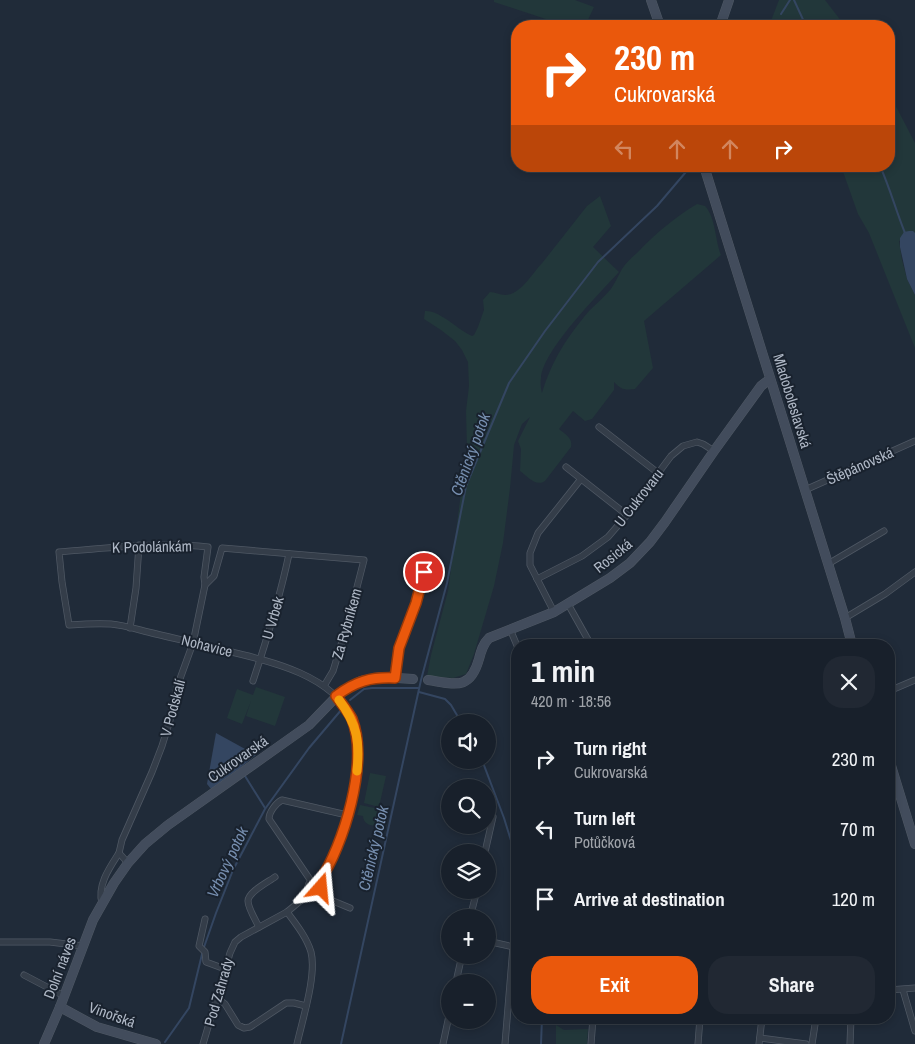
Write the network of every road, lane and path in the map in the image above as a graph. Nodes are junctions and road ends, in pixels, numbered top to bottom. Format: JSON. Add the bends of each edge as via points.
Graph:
{"nodes":[{"id":1,"x":651,"y":0,"type":"edge"},
{"id":2,"x":729,"y":0,"type":"edge"},
{"id":3,"x":658,"y":20,"type":"edge"},
{"id":4,"x":722,"y":20,"type":"edge"},
{"id":5,"x":706,"y":172,"type":"edge"},
{"id":6,"x":770,"y":379,"type":"junction"},
{"id":7,"x":599,"y":427,"type":"dead end"},
{"id":8,"x":915,"y":441,"type":"edge"},
{"id":9,"x":714,"y":451,"type":"junction"},
{"id":10,"x":566,"y":467,"type":"dead end"},
{"id":11,"x":658,"y":473,"type":"junction"},
{"id":12,"x":581,"y":479,"type":"junction"},
{"id":13,"x":805,"y":490,"type":"junction"},
{"id":14,"x":627,"y":515,"type":"junction"},
{"id":15,"x":884,"y":531,"type":"dead end"},
{"id":16,"x":139,"y":545,"type":"junction"},
{"id":17,"x":290,"y":554,"type":"junction"},
{"id":18,"x":428,"y":560,"type":"dead end"},
{"id":19,"x":828,"y":564,"type":"junction"},
{"id":20,"x":915,"y":572,"type":"edge"},
{"id":21,"x":537,"y":579,"type":"junction"},
{"id":22,"x":205,"y":585,"type":"junction"},
{"id":23,"x":568,"y":604,"type":"junction"},
{"id":24,"x":554,"y":612,"type":"junction"},
{"id":25,"x":845,"y":618,"type":"junction"},
{"id":26,"x":69,"y":625,"type":"joint"},
{"id":27,"x":130,"y":628,"type":"junction"},
{"id":28,"x":510,"y":629,"type":"junction"},
{"id":29,"x":514,"y":639,"type":"edge"},
{"id":30,"x":588,"y":639,"type":"edge"},
{"id":31,"x":850,"y":639,"type":"edge"},
{"id":32,"x":193,"y":643,"type":"junction"},
{"id":33,"x":260,"y":660,"type":"junction"},
{"id":34,"x":395,"y":678,"type":"junction"},
{"id":35,"x":413,"y":679,"type":"dead end"},
{"id":36,"x":428,"y":680,"type":"dead end"},
{"id":37,"x":915,"y":680,"type":"edge"},
{"id":38,"x":253,"y":681,"type":"dead end"},
{"id":39,"x":324,"y":686,"type":"junction"},
{"id":40,"x":895,"y":688,"type":"edge"},
{"id":41,"x":336,"y":696,"type":"junction"},
{"id":42,"x":895,"y":781,"type":"edge"},
{"id":43,"x":348,"y":815,"type":"junction"},
{"id":44,"x":915,"y":844,"type":"edge"},
{"id":45,"x":119,"y":853,"type":"junction"},
{"id":46,"x":128,"y":863,"type":"junction"},
{"id":47,"x":275,"y":877,"type":"dead end"},
{"id":48,"x":311,"y":882,"type":"junction"},
{"id":49,"x":319,"y":882,"type":"junction"},
{"id":50,"x":320,"y":891,"type":"junction"},
{"id":51,"x":310,"y":892,"type":"junction"},
{"id":52,"x":102,"y":903,"type":"junction"},
{"id":53,"x":350,"y":908,"type":"dead end"},
{"id":54,"x":287,"y":912,"type":"junction"},
{"id":55,"x":205,"y":919,"type":"dead end"},
{"id":56,"x":260,"y":928,"type":"junction"},
{"id":57,"x":0,"y":942,"type":"edge"},
{"id":58,"x":496,"y":944,"type":"dead end"},
{"id":59,"x":83,"y":946,"type":"junction"},
{"id":60,"x":511,"y":946,"type":"edge"},
{"id":61,"x":225,"y":969,"type":"junction"},
{"id":62,"x":24,"y":975,"type":"dead end"},
{"id":63,"x":915,"y":988,"type":"edge"},
{"id":64,"x":895,"y":990,"type":"edge"},
{"id":65,"x":903,"y":990,"type":"junction"},
{"id":66,"x":511,"y":991,"type":"edge"},
{"id":67,"x":64,"y":996,"type":"junction"},
{"id":68,"x":217,"y":998,"type":"junction"},
{"id":69,"x":306,"y":1006,"type":"junction"},
{"id":70,"x":60,"y":1007,"type":"junction"},
{"id":71,"x":593,"y":1024,"type":"edge"},
{"id":72,"x":700,"y":1024,"type":"edge"},
{"id":73,"x":761,"y":1024,"type":"edge"},
{"id":74,"x":815,"y":1024,"type":"edge"},
{"id":75,"x":851,"y":1024,"type":"edge"},
{"id":76,"x":446,"y":1029,"type":"edge"},
{"id":77,"x":915,"y":1031,"type":"edge"},
{"id":78,"x":759,"y":1041,"type":"edge"},
{"id":79,"x":44,"y":1044,"type":"edge"},
{"id":80,"x":156,"y":1044,"type":"edge"},
{"id":81,"x":204,"y":1044,"type":"edge"},
{"id":82,"x":297,"y":1044,"type":"edge"},
{"id":83,"x":443,"y":1044,"type":"edge"},
{"id":84,"x":505,"y":1044,"type":"edge"},
{"id":85,"x":592,"y":1044,"type":"edge"},
{"id":86,"x":698,"y":1044,"type":"edge"},
{"id":87,"x":806,"y":1044,"type":"edge"},
{"id":88,"x":812,"y":1044,"type":"edge"},
{"id":89,"x":850,"y":1044,"type":"edge"}],
"edges":[{"from":1,"to":3,"type":"street"},
{"from":2,"to":4,"type":"street"},
{"from":5,"to":6,"type":"street","name":"Mladoboleslavská"},
{"from":6,"to":9,"type":"street","name":"Rosická","via":[[761,386]]},
{"from":6,"to":13,"type":"street","name":"Mladoboleslavská"},
{"from":7,"to":11,"type":"street"},
{"from":8,"to":13,"type":"street","name":"Štěpánovská"},
{"from":9,"to":11,"type":"street","name":"U Cukrovaru","via":[[697,442],[683,446]]},
{"from":9,"to":23,"type":"street","name":"Rosická","via":[[665,522],[630,563]]},
{"from":10,"to":12,"type":"street"},
{"from":11,"to":14,"type":"street","name":"U Cukrovaru"},
{"from":12,"to":14,"type":"street"},
{"from":12,"to":21,"type":"street","via":[[538,533],[533,544],[530,565]]},
{"from":13,"to":19,"type":"street","name":"Mladoboleslavská"},
{"from":14,"to":21,"type":"street","name":"U Cukrovaru","via":[[608,537],[582,556]]},
{"from":15,"to":19,"type":"street"},
{"from":16,"to":22,"type":"street","name":"K Podolánkám","via":[[208,547]]},
{"from":16,"to":26,"type":"street","name":"K Podolánkám","via":[[59,552]]},
{"from":16,"to":27,"type":"street"},
{"from":17,"to":22,"type":"street","name":"V Podskalí","via":[[222,548],[214,576]]},
{"from":17,"to":33,"type":"street","name":"U Vrbek"},
{"from":17,"to":39,"type":"street","name":"Za Rybníkem","via":[[364,560],[333,671]]},
{"from":18,"to":34,"type":"street","via":[[399,648]]},
{"from":19,"to":25,"type":"street","name":"Mladoboleslavská"},
{"from":20,"to":25,"type":"street"},
{"from":21,"to":24,"type":"street"},
{"from":22,"to":32,"type":"street","name":"V Podskalí"},
{"from":23,"to":24,"type":"street","name":"Rosická"},
{"from":23,"to":30,"type":"street"},
{"from":24,"to":28,"type":"street","name":"Rosická"},
{"from":25,"to":31,"type":"street","name":"Mladoboleslavská"},
{"from":26,"to":27,"type":"street","name":"Nohavice","via":[[92,623]]},
{"from":27,"to":32,"type":"street","name":"Nohavice"},
{"from":28,"to":29,"type":"street"},
{"from":28,"to":36,"type":"street","name":"Rosická","via":[[486,641],[474,673],[468,680],[458,684]]},
{"from":32,"to":33,"type":"street","name":"Nohavice"},
{"from":32,"to":45,"type":"street","name":"V Podskalí","via":[[177,687],[162,746]]},
{"from":33,"to":38,"type":"street","name":"U Vrbek"},
{"from":33,"to":39,"type":"street","name":"Nohavice","via":[[301,673]]},
{"from":34,"to":35,"type":"street","name":"Cukrovarská"},
{"from":34,"to":41,"type":"street","name":"Cukrovarská","via":[[362,681]]},
{"from":37,"to":40,"type":"street"},
{"from":39,"to":41,"type":"street","name":"Nohavice"},
{"from":41,"to":43,"type":"street","via":[[352,718],[357,739],[358,762]]},
{"from":41,"to":46,"type":"street","name":"Cukrovarská","via":[[309,725],[168,825]]},
{"from":42,"to":44,"type":"street"},
{"from":43,"to":48,"type":"street","via":[[282,800],[269,816]]},
{"from":43,"to":49,"type":"street","via":[[333,857]]},
{"from":45,"to":46,"type":"street"},
{"from":45,"to":52,"type":"street","name":"V Podskalí","via":[[104,877],[100,896]]},
{"from":46,"to":52,"type":"street","name":"Cukrovarská"},
{"from":47,"to":56,"type":"street","via":[[248,897],[248,904]]},
{"from":48,"to":49,"type":"street"},
{"from":48,"to":51,"type":"street","via":[[308,886]]},
{"from":49,"to":50,"type":"street"},
{"from":50,"to":51,"type":"street"},
{"from":50,"to":53,"type":"street"},
{"from":51,"to":54,"type":"street","name":"Pod Zahrady"},
{"from":52,"to":59,"type":"street","name":"Dolní náves"},
{"from":54,"to":56,"type":"street","name":"Pod Zahrady"},
{"from":54,"to":69,"type":"street","via":[[311,953],[313,967]]},
{"from":55,"to":61,"type":"street","via":[[199,946],[206,962]]},
{"from":56,"to":61,"type":"street","name":"Pod Zahrady","via":[[235,942]]},
{"from":57,"to":59,"type":"street"},
{"from":58,"to":60,"type":"street"},
{"from":59,"to":67,"type":"street","name":"Dolní náves"},
{"from":61,"to":68,"type":"street","name":"Pod Zahrady"},
{"from":62,"to":67,"type":"street"},
{"from":63,"to":65,"type":"street"},
{"from":64,"to":65,"type":"street"},
{"from":65,"to":77,"type":"street"},
{"from":66,"to":84,"type":"street"},
{"from":67,"to":70,"type":"street","name":"Dolní náves"},
{"from":68,"to":69,"type":"street","via":[[244,1028],[286,1003]]},
{"from":68,"to":81,"type":"street","name":"Pod Zahrady"},
{"from":69,"to":82,"type":"street"},
{"from":70,"to":79,"type":"street","name":"Dolní náves"},
{"from":70,"to":80,"type":"street","name":"Vinořská","via":[[97,1026]]},
{"from":71,"to":85,"type":"street"},
{"from":72,"to":86,"type":"street"},
{"from":73,"to":78,"type":"street"},
{"from":74,"to":88,"type":"street"},
{"from":75,"to":89,"type":"street"},
{"from":76,"to":83,"type":"street"},
{"from":78,"to":87,"type":"street"}]}
